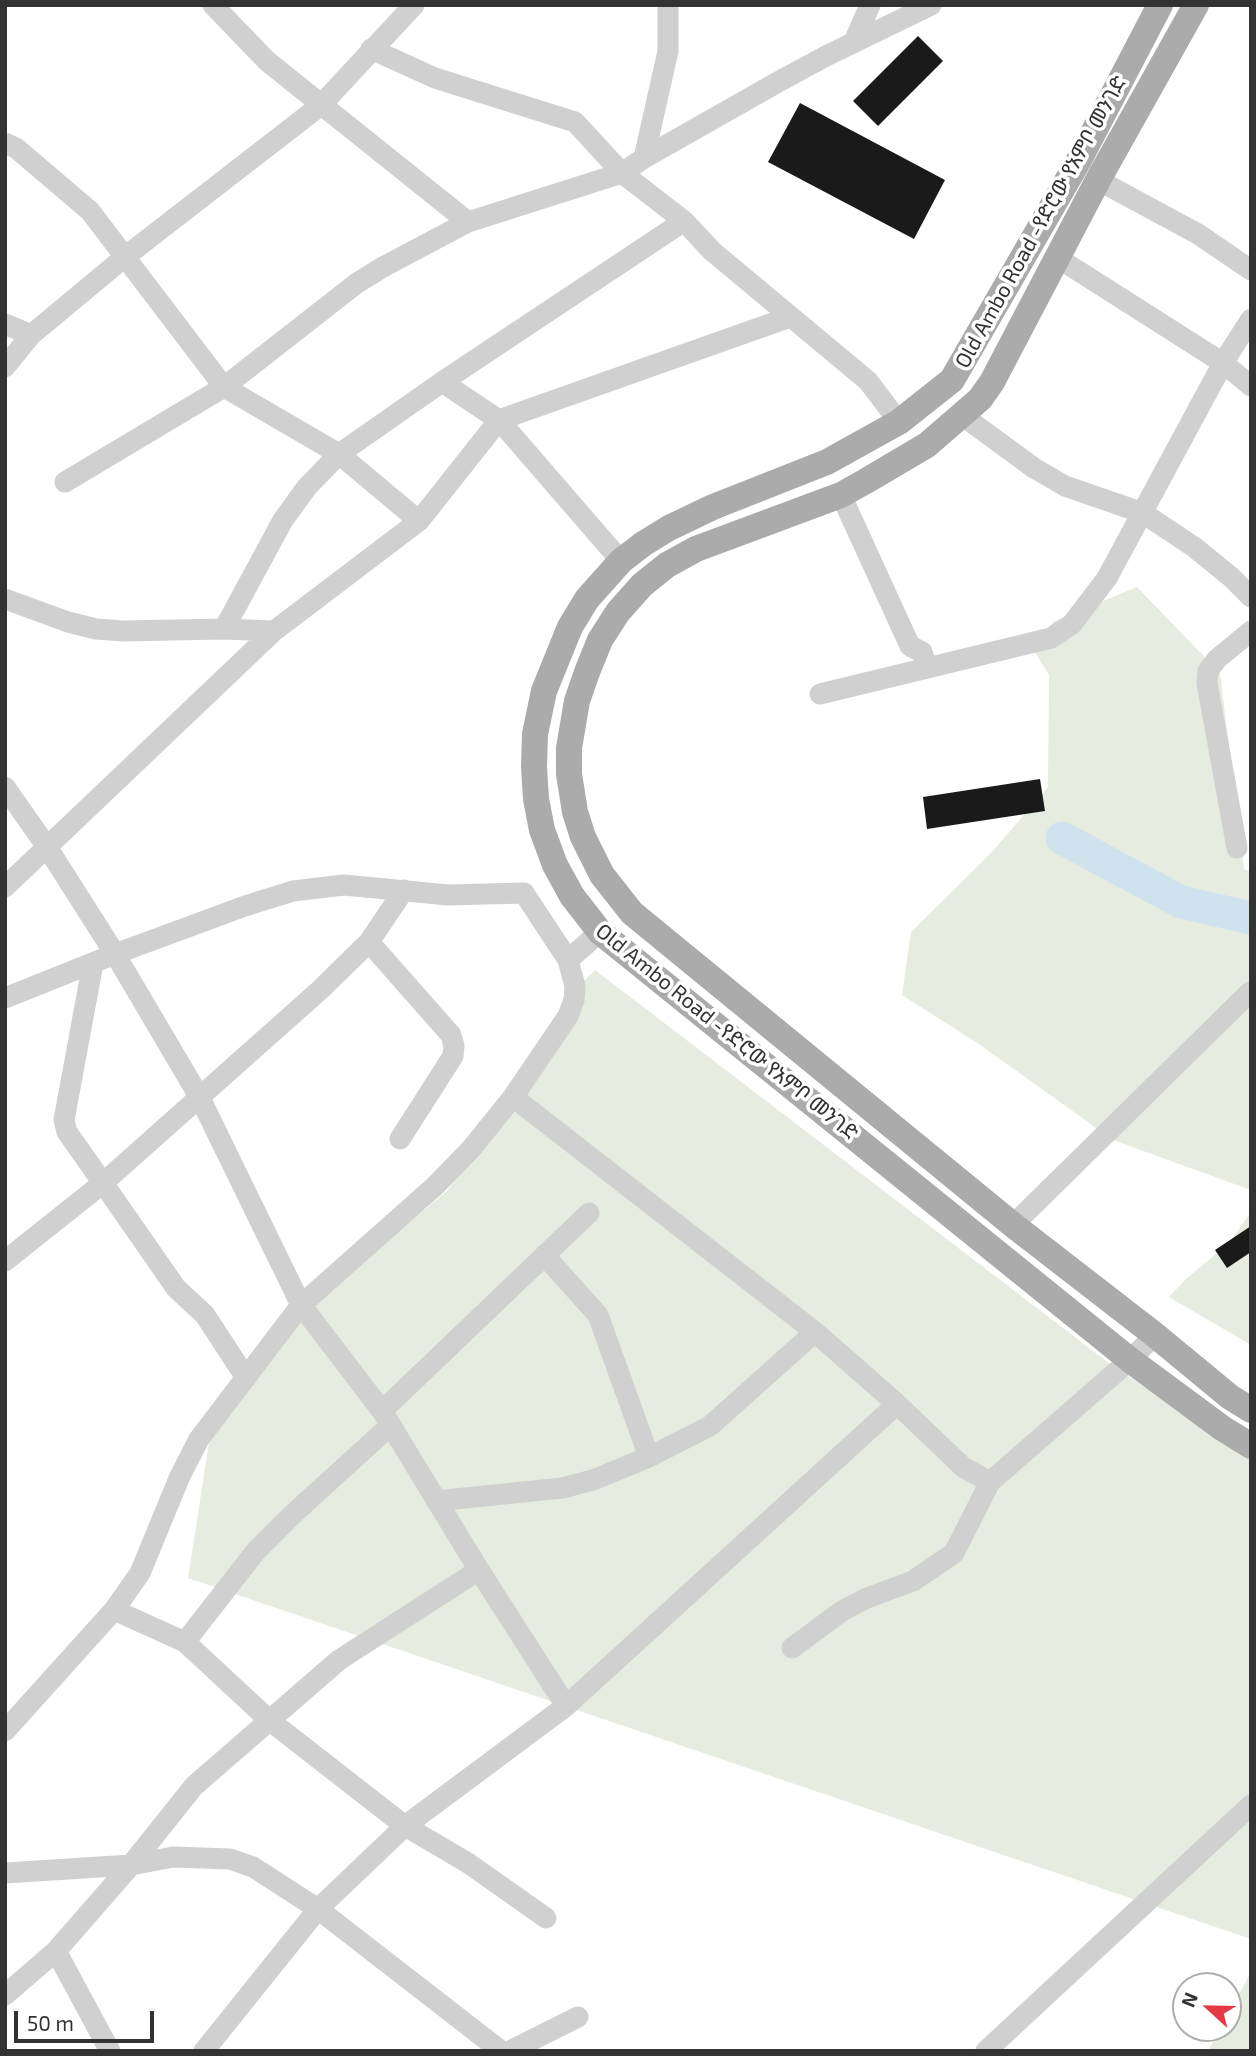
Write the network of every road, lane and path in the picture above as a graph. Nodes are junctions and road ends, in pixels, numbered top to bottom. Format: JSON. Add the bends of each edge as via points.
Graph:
{"nodes":[{"id":1,"x":214,"y":5,"type":"edge"},
{"id":2,"x":667,"y":5,"type":"edge"},
{"id":3,"x":870,"y":5,"type":"edge"},
{"id":4,"x":931,"y":5,"type":"edge"},
{"id":5,"x":1160,"y":5,"type":"edge"},
{"id":6,"x":1196,"y":5,"type":"edge"},
{"id":7,"x":406,"y":9,"type":"edge"},
{"id":8,"x":854,"y":42,"type":"junction"},
{"id":9,"x":371,"y":49,"type":"junction"},
{"id":10,"x":321,"y":105,"type":"junction"},
{"id":11,"x":5,"y":143,"type":"edge"},
{"id":12,"x":643,"y":158,"type":"junction"},
{"id":13,"x":622,"y":173,"type":"junction"},
{"id":14,"x":1098,"y":180,"type":"junction"},
{"id":15,"x":684,"y":221,"type":"junction"},
{"id":16,"x":468,"y":222,"type":"junction"},
{"id":17,"x":126,"y":256,"type":"junction"},
{"id":18,"x":1058,"y":258,"type":"junction"},
{"id":19,"x":1251,"y":270,"type":"edge"},
{"id":20,"x":790,"y":317,"type":"junction"},
{"id":21,"x":1251,"y":319,"type":"edge"},
{"id":22,"x":5,"y":324,"type":"edge"},
{"id":23,"x":32,"y":335,"type":"junction"},
{"id":24,"x":1223,"y":363,"type":"junction"},
{"id":25,"x":5,"y":367,"type":"edge"},
{"id":26,"x":442,"y":382,"type":"junction"},
{"id":27,"x":1251,"y":386,"type":"edge"},
{"id":28,"x":224,"y":387,"type":"junction"},
{"id":29,"x":963,"y":415,"type":"junction"},
{"id":30,"x":499,"y":420,"type":"junction"},
{"id":31,"x":899,"y":422,"type":"junction"},
{"id":32,"x":340,"y":454,"type":"junction"},
{"id":33,"x":65,"y":482,"type":"dead end"},
{"id":34,"x":841,"y":495,"type":"junction"},
{"id":35,"x":1143,"y":513,"type":"junction"},
{"id":36,"x":419,"y":521,"type":"junction"},
{"id":37,"x":621,"y":561,"type":"junction"},
{"id":38,"x":1251,"y":597,"type":"edge"},
{"id":39,"x":6,"y":601,"type":"edge"},
{"id":40,"x":223,"y":629,"type":"junction"},
{"id":41,"x":274,"y":631,"type":"junction"},
{"id":42,"x":1251,"y":631,"type":"edge"},
{"id":43,"x":555,"y":663,"type":"junction"},
{"id":44,"x":927,"y":668,"type":"junction"},
{"id":45,"x":587,"y":672,"type":"junction"},
{"id":46,"x":820,"y":694,"type":"dead end"},
{"id":47,"x":5,"y":787,"type":"edge"},
{"id":48,"x":47,"y":847,"type":"junction"},
{"id":49,"x":1237,"y":848,"type":"dead end"},
{"id":50,"x":5,"y":887,"type":"edge"},
{"id":51,"x":404,"y":890,"type":"junction"},
{"id":52,"x":600,"y":932,"type":"junction"},
{"id":53,"x":369,"y":943,"type":"junction"},
{"id":54,"x":116,"y":954,"type":"junction"},
{"id":55,"x":568,"y":960,"type":"junction"},
{"id":56,"x":93,"y":963,"type":"junction"},
{"id":57,"x":1250,"y":992,"type":"edge"},
{"id":58,"x":5,"y":998,"type":"edge"},
{"id":59,"x":513,"y":1097,"type":"junction"},
{"id":60,"x":200,"y":1098,"type":"junction"},
{"id":61,"x":400,"y":1139,"type":"dead end"},
{"id":62,"x":103,"y":1183,"type":"junction"},
{"id":63,"x":589,"y":1213,"type":"dead end"},
{"id":64,"x":1013,"y":1225,"type":"junction"},
{"id":65,"x":545,"y":1256,"type":"junction"},
{"id":66,"x":5,"y":1261,"type":"edge"},
{"id":67,"x":301,"y":1305,"type":"junction"},
{"id":68,"x":815,"y":1332,"type":"junction"},
{"id":69,"x":1155,"y":1335,"type":"junction"},
{"id":70,"x":1130,"y":1360,"type":"junction"},
{"id":71,"x":246,"y":1378,"type":"junction"},
{"id":72,"x":897,"y":1404,"type":"junction"},
{"id":73,"x":1251,"y":1410,"type":"edge"},
{"id":74,"x":387,"y":1418,"type":"junction"},
{"id":75,"x":1251,"y":1446,"type":"edge"},
{"id":76,"x":649,"y":1457,"type":"junction"},
{"id":77,"x":990,"y":1482,"type":"junction"},
{"id":78,"x":436,"y":1502,"type":"junction"},
{"id":79,"x":479,"y":1570,"type":"junction"},
{"id":80,"x":114,"y":1610,"type":"junction"},
{"id":81,"x":185,"y":1642,"type":"junction"},
{"id":82,"x":792,"y":1648,"type":"dead end"},
{"id":83,"x":566,"y":1706,"type":"junction"},
{"id":84,"x":269,"y":1720,"type":"junction"},
{"id":85,"x":5,"y":1731,"type":"edge"},
{"id":86,"x":1251,"y":1805,"type":"edge"},
{"id":87,"x":405,"y":1826,"type":"junction"},
{"id":88,"x":131,"y":1865,"type":"junction"},
{"id":89,"x":5,"y":1873,"type":"edge"},
{"id":90,"x":318,"y":1909,"type":"junction"},
{"id":91,"x":546,"y":1918,"type":"dead end"},
{"id":92,"x":55,"y":1951,"type":"junction"},
{"id":93,"x":5,"y":1995,"type":"edge"},
{"id":94,"x":578,"y":2017,"type":"dead end"},
{"id":95,"x":110,"y":2051,"type":"edge"},
{"id":96,"x":204,"y":2051,"type":"edge"},
{"id":97,"x":500,"y":2051,"type":"edge"},
{"id":98,"x":510,"y":2051,"type":"edge"},
{"id":99,"x":986,"y":2051,"type":"edge"}],
"edges":[{"from":1,"to":10,"type":"street","via":[[267,61]]},
{"from":2,"to":12,"type":"street","via":[[668,51]]},
{"from":3,"to":8,"type":"street"},
{"from":4,"to":8,"type":"street"},
{"from":5,"to":31,"type":"main road","name":"Old Ambo Road -የድሮው የአምቦ መንገድ","via":[[1079,160],[962,364],[942,390]]},
{"from":6,"to":14,"type":"main road","name":"Old Ambo Road -የድሮው የአምቦ መንገድ"},
{"from":7,"to":9,"type":"street"},
{"from":8,"to":12,"type":"street"},
{"from":9,"to":10,"type":"street"},
{"from":9,"to":13,"type":"street","via":[[435,78],[575,122]]},
{"from":10,"to":16,"type":"street"},
{"from":10,"to":17,"type":"street"},
{"from":11,"to":17,"type":"street","via":[[90,211]]},
{"from":12,"to":13,"type":"street"},
{"from":13,"to":15,"type":"street"},
{"from":13,"to":16,"type":"street"},
{"from":14,"to":18,"type":"main road","name":"Old Ambo Road -የድሮው የአምቦ መንገድ"},
{"from":14,"to":19,"type":"street","via":[[1198,234]]},
{"from":15,"to":20,"type":"street"},
{"from":15,"to":26,"type":"street"},
{"from":16,"to":28,"type":"street","via":[[357,283]]},
{"from":17,"to":23,"type":"street"},
{"from":17,"to":28,"type":"street"},
{"from":18,"to":24,"type":"street"},
{"from":18,"to":29,"type":"main road","name":"Old Ambo Road -የድሮው የአምቦ መንገድ","via":[[992,382]]},
{"from":20,"to":30,"type":"street"},
{"from":20,"to":31,"type":"street","via":[[868,381]]},
{"from":21,"to":24,"type":"street"},
{"from":22,"to":23,"type":"street"},
{"from":23,"to":25,"type":"street"},
{"from":24,"to":27,"type":"street"},
{"from":24,"to":35,"type":"street"},
{"from":26,"to":30,"type":"street"},
{"from":26,"to":32,"type":"street"},
{"from":28,"to":32,"type":"street"},
{"from":28,"to":33,"type":"street"},
{"from":29,"to":34,"type":"main road","name":"Old Ambo Road -የድሮው የአምቦ መንገድ","via":[[927,444]]},
{"from":29,"to":35,"type":"street","via":[[1065,486]]},
{"from":30,"to":36,"type":"street"},
{"from":30,"to":37,"type":"street"},
{"from":31,"to":37,"type":"main road","name":"Old Ambo Road -የድሮው የአምቦ መንገድ","via":[[828,462],[669,528]]},
{"from":32,"to":36,"type":"street"},
{"from":32,"to":40,"type":"street","via":[[283,520]]},
{"from":34,"to":44,"type":"street","via":[[910,646],[922,652]]},
{"from":34,"to":45,"type":"main road","name":"Old Ambo Road -የድሮው የአምቦ መንገድ","via":[[696,549],[667,565],[618,612]]},
{"from":35,"to":38,"type":"street","via":[[1194,547]]},
{"from":35,"to":44,"type":"street","via":[[1107,578],[1072,624],[1051,638]]},
{"from":36,"to":41,"type":"street"},
{"from":37,"to":43,"type":"main road","name":"Old Ambo Road -የድሮው የአምቦ መንገድ","via":[[587,599]]},
{"from":39,"to":40,"type":"street","via":[[96,629]]},
{"from":40,"to":41,"type":"street"},
{"from":41,"to":48,"type":"street"},
{"from":42,"to":49,"type":"street","via":[[1217,659],[1208,671],[1207,683]]},
{"from":43,"to":45,"type":"main road"},
{"from":43,"to":52,"type":"main road","name":"Old Ambo Road -የድሮው የአምቦ መንገድ","via":[[535,734],[536,799],[555,865]]},
{"from":44,"to":46,"type":"street"},
{"from":45,"to":64,"type":"main road","name":"Old Ambo Road -የድሮው የአምቦ መንገድ","via":[[577,701],[569,774],[579,824],[602,875],[632,913]]},
{"from":47,"to":48,"type":"street"},
{"from":48,"to":50,"type":"street"},
{"from":48,"to":54,"type":"street"},
{"from":51,"to":53,"type":"street"},
{"from":51,"to":54,"type":"street","via":[[344,885],[293,891]]},
{"from":51,"to":55,"type":"street","via":[[448,895],[524,893]]},
{"from":52,"to":55,"type":"street"},
{"from":52,"to":70,"type":"main road","name":"Old Ambo Road -የድሮው የአምቦ መንገድ"},
{"from":53,"to":60,"type":"street"},
{"from":53,"to":61,"type":"street","via":[[451,1035],[454,1046],[453,1056]]},
{"from":54,"to":56,"type":"street"},
{"from":54,"to":60,"type":"street"},
{"from":55,"to":59,"type":"street","via":[[575,986],[568,1016]]},
{"from":56,"to":58,"type":"street"},
{"from":56,"to":62,"type":"street","via":[[64,1121]]},
{"from":57,"to":64,"type":"street"},
{"from":59,"to":67,"type":"street","via":[[435,1186]]},
{"from":59,"to":68,"type":"street"},
{"from":60,"to":62,"type":"street"},
{"from":60,"to":67,"type":"street"},
{"from":62,"to":66,"type":"street"},
{"from":62,"to":71,"type":"street","via":[[176,1288],[205,1315]]},
{"from":63,"to":65,"type":"street"},
{"from":64,"to":69,"type":"main road","name":"Old Ambo Road -የድሮው የአምቦ መንገድ"},
{"from":65,"to":74,"type":"street"},
{"from":65,"to":76,"type":"street","via":[[598,1315]]},
{"from":67,"to":71,"type":"street"},
{"from":67,"to":74,"type":"street"},
{"from":68,"to":72,"type":"street"},
{"from":68,"to":76,"type":"street","via":[[710,1426]]},
{"from":69,"to":70,"type":"street"},
{"from":69,"to":73,"type":"main road","name":"Old Ambo Road -የድሮው የአምቦ መንገድ"},
{"from":70,"to":75,"type":"main road","name":"Old Ambo Road -የድሮው የአምቦ መንገድ"},
{"from":70,"to":77,"type":"street"},
{"from":71,"to":80,"type":"street","via":[[199,1439],[140,1573]]},
{"from":72,"to":77,"type":"street","via":[[962,1467]]},
{"from":72,"to":83,"type":"street"},
{"from":74,"to":78,"type":"street"},
{"from":74,"to":81,"type":"street","via":[[256,1551]]},
{"from":76,"to":78,"type":"street","via":[[562,1488]]},
{"from":77,"to":82,"type":"street","via":[[954,1553],[913,1581],[842,1611]]},
{"from":78,"to":79,"type":"street"},
{"from":79,"to":83,"type":"street"},
{"from":79,"to":84,"type":"street","via":[[339,1660]]},
{"from":80,"to":81,"type":"street"},
{"from":80,"to":85,"type":"street"},
{"from":81,"to":84,"type":"street"},
{"from":83,"to":87,"type":"street"},
{"from":84,"to":87,"type":"street"},
{"from":84,"to":88,"type":"street","via":[[194,1786]]},
{"from":86,"to":99,"type":"street"},
{"from":87,"to":90,"type":"street"},
{"from":87,"to":91,"type":"street"},
{"from":88,"to":89,"type":"street"},
{"from":88,"to":90,"type":"street","via":[[173,1857],[230,1858],[253,1867]]},
{"from":88,"to":92,"type":"street"},
{"from":90,"to":96,"type":"street"},
{"from":90,"to":97,"type":"street"},
{"from":92,"to":93,"type":"street"},
{"from":92,"to":95,"type":"street"},
{"from":94,"to":98,"type":"street"}]}
